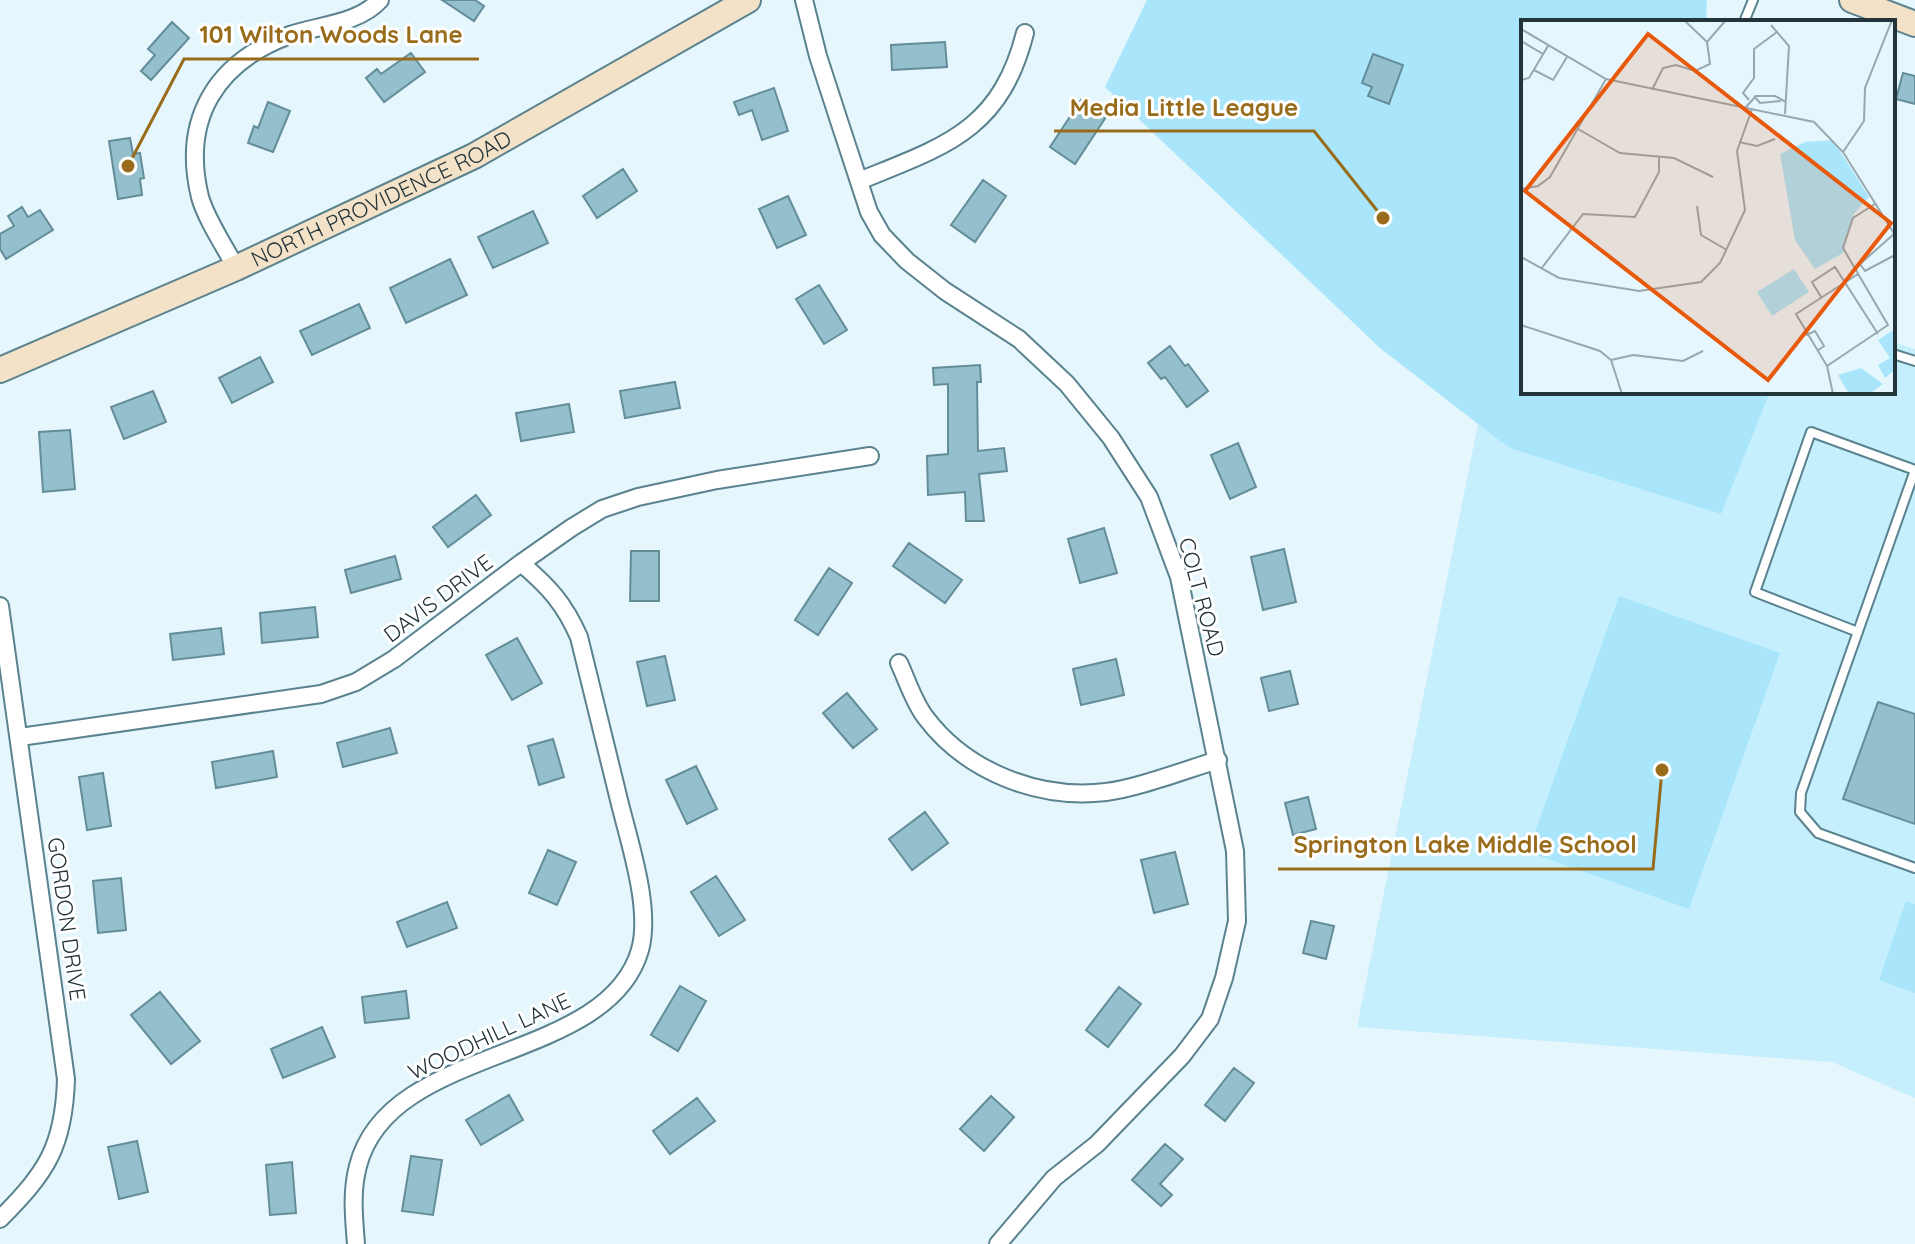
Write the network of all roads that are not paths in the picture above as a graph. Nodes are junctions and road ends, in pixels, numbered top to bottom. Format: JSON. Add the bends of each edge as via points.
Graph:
{"nodes":[{"id":1,"x":380,"y":0,"type":"edge"},
{"id":2,"x":748,"y":0,"type":"edge"},
{"id":3,"x":804,"y":0,"type":"edge"},
{"id":4,"x":1753,"y":0,"type":"edge"},
{"id":5,"x":1852,"y":0,"type":"edge"},
{"id":6,"x":1745,"y":20,"type":"edge"},
{"id":7,"x":1915,"y":24,"type":"edge"},
{"id":8,"x":1025,"y":33,"type":"dead end"},
{"id":9,"x":859,"y":181,"type":"junction"},
{"id":10,"x":236,"y":268,"type":"junction"},
{"id":11,"x":1895,"y":355,"type":"edge"},
{"id":12,"x":1915,"y":361,"type":"edge"},
{"id":13,"x":0,"y":370,"type":"edge"},
{"id":14,"x":870,"y":456,"type":"dead end"},
{"id":15,"x":1915,"y":470,"type":"edge"},
{"id":16,"x":521,"y":563,"type":"junction"},
{"id":17,"x":0,"y":606,"type":"edge"},
{"id":18,"x":1858,"y":632,"type":"junction"},
{"id":19,"x":899,"y":663,"type":"dead end"},
{"id":20,"x":20,"y":737,"type":"junction"},
{"id":21,"x":1218,"y":760,"type":"junction"},
{"id":22,"x":1915,"y":868,"type":"edge"},
{"id":23,"x":0,"y":1219,"type":"edge"},
{"id":24,"x":356,"y":1244,"type":"edge"},
{"id":25,"x":998,"y":1244,"type":"edge"}],
"edges":[{"from":1,"to":10,"type":"street","via":[[339,23],[254,50],[225,73],[202,111],[195,151],[201,199]]},
{"from":2,"to":10,"type":"main road","name":"NORTH PROVIDENCE ROAD","via":[[474,156]]},
{"from":3,"to":9,"type":"street","name":"COLT ROAD"},
{"from":4,"to":6,"type":"lane"},
{"from":5,"to":7,"type":"main road"},
{"from":8,"to":9,"type":"street","via":[[1017,66],[992,108],[963,135]]},
{"from":9,"to":21,"type":"street","name":"COLT ROAD","via":[[882,235],[945,291],[1019,339],[1067,384],[1149,497],[1179,577]]},
{"from":10,"to":13,"type":"main road","name":"NORTH PROVIDENCE ROAD"},
{"from":11,"to":12,"type":"lane"},
{"from":14,"to":16,"type":"street","name":"DAVIS DRIVE","via":[[638,497],[592,515]]},
{"from":15,"to":18,"type":"lane"},
{"from":15,"to":18,"type":"lane","via":[[1811,432],[1755,592]]},
{"from":16,"to":20,"type":"street","name":"DAVIS DRIVE","via":[[356,682],[274,702]]},
{"from":16,"to":24,"type":"street","name":"WOODHILL LANE","via":[[550,588],[579,637],[643,899],[640,950],[623,984],[603,1005],[429,1085],[398,1105],[370,1136],[358,1164],[353,1196]]},
{"from":17,"to":20,"type":"street","name":"GORDON DRIVE"},
{"from":18,"to":22,"type":"lane","via":[[1801,793],[1800,812],[1818,833]]},
{"from":19,"to":21,"type":"street","via":[[925,717],[953,745],[985,770],[1028,786],[1073,794],[1108,792]]},
{"from":20,"to":23,"type":"street","name":"GORDON DRIVE","via":[[66,1101],[56,1146],[41,1174]]},
{"from":21,"to":25,"type":"street","name":"COLT ROAD","via":[[1235,851],[1237,921],[1210,1019],[1182,1056],[1097,1144],[1054,1178]]}]}
